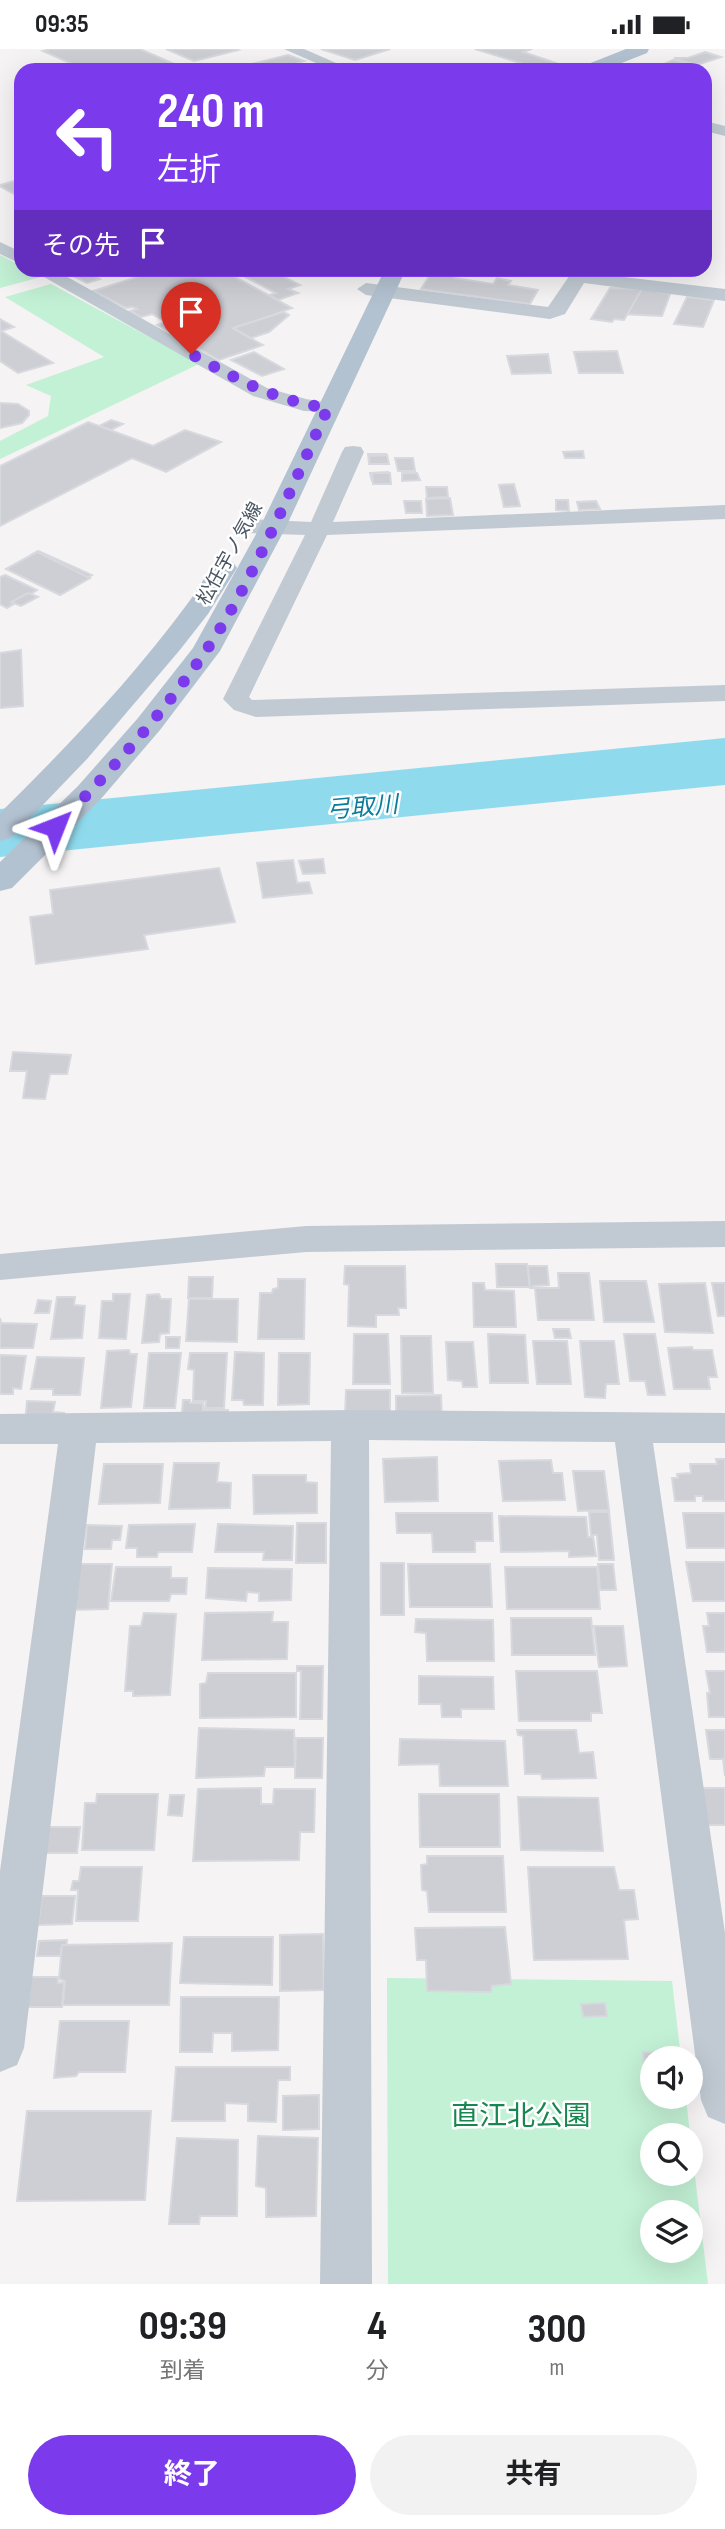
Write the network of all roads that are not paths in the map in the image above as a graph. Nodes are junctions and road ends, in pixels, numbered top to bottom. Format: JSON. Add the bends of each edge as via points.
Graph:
{"nodes":[{"id":1,"x":291,"y":49,"type":"edge"},
{"id":2,"x":641,"y":49,"type":"edge"},
{"id":3,"x":661,"y":49,"type":"edge"},
{"id":4,"x":327,"y":63,"type":"edge"},
{"id":5,"x":606,"y":63,"type":"edge"},
{"id":6,"x":628,"y":63,"type":"edge"},
{"id":7,"x":54,"y":277,"type":"edge"},
{"id":8,"x":578,"y":277,"type":"edge"},
{"id":9,"x":606,"y":277,"type":"edge"},
{"id":10,"x":381,"y":280,"type":"edge"},
{"id":11,"x":725,"y":295,"type":"edge"},
{"id":12,"x":316,"y":407,"type":"junction"},
{"id":13,"x":353,"y":452,"type":"dead end"},
{"id":14,"x":725,"y":512,"type":"edge"},
{"id":15,"x":260,"y":527,"type":"junction"},
{"id":16,"x":319,"y":529,"type":"junction"},
{"id":17,"x":725,"y":693,"type":"edge"},
{"id":18,"x":0,"y":831,"type":"edge"},
{"id":19,"x":0,"y":881,"type":"edge"},
{"id":20,"x":725,"y":1234,"type":"edge"},
{"id":21,"x":0,"y":1267,"type":"edge"},
{"id":22,"x":350,"y":1425,"type":"junction"},
{"id":23,"x":632,"y":1427,"type":"junction"},
{"id":24,"x":79,"y":1428,"type":"junction"},
{"id":25,"x":725,"y":1428,"type":"edge"},
{"id":26,"x":0,"y":1429,"type":"edge"},
{"id":27,"x":0,"y":2048,"type":"edge"},
{"id":28,"x":725,"y":2100,"type":"edge"},
{"id":29,"x":346,"y":2284,"type":"edge"}],
"edges":[{"from":1,"to":4,"type":"street"},
{"from":2,"to":5,"type":"main road"},
{"from":3,"to":6,"type":"main road"},
{"from":7,"to":12,"type":"street","via":[[260,392]]},
{"from":8,"to":10,"type":"street","via":[[558,310],[550,313]]},
{"from":9,"to":11,"type":"street"},
{"from":10,"to":12,"type":"main road","name":"松任宇ノ気線"},
{"from":12,"to":15,"type":"main road","name":"松任宇ノ気線"},
{"from":13,"to":16,"type":"street"},
{"from":14,"to":16,"type":"street"},
{"from":15,"to":16,"type":"street"},
{"from":15,"to":18,"type":"main road","name":"松任宇ノ気線","via":[[206,601],[120,704]]},
{"from":15,"to":19,"type":"main road","name":"松任宇ノ気線","via":[[206,651],[89,793]]},
{"from":16,"to":17,"type":"street","via":[[236,699],[243,705],[257,709]]},
{"from":20,"to":21,"type":"street","via":[[306,1239]]},
{"from":22,"to":23,"type":"street"},
{"from":22,"to":24,"type":"street"},
{"from":22,"to":29,"type":"street"},
{"from":23,"to":25,"type":"street"},
{"from":23,"to":28,"type":"street"},
{"from":24,"to":26,"type":"street"},
{"from":24,"to":27,"type":"street"}]}
